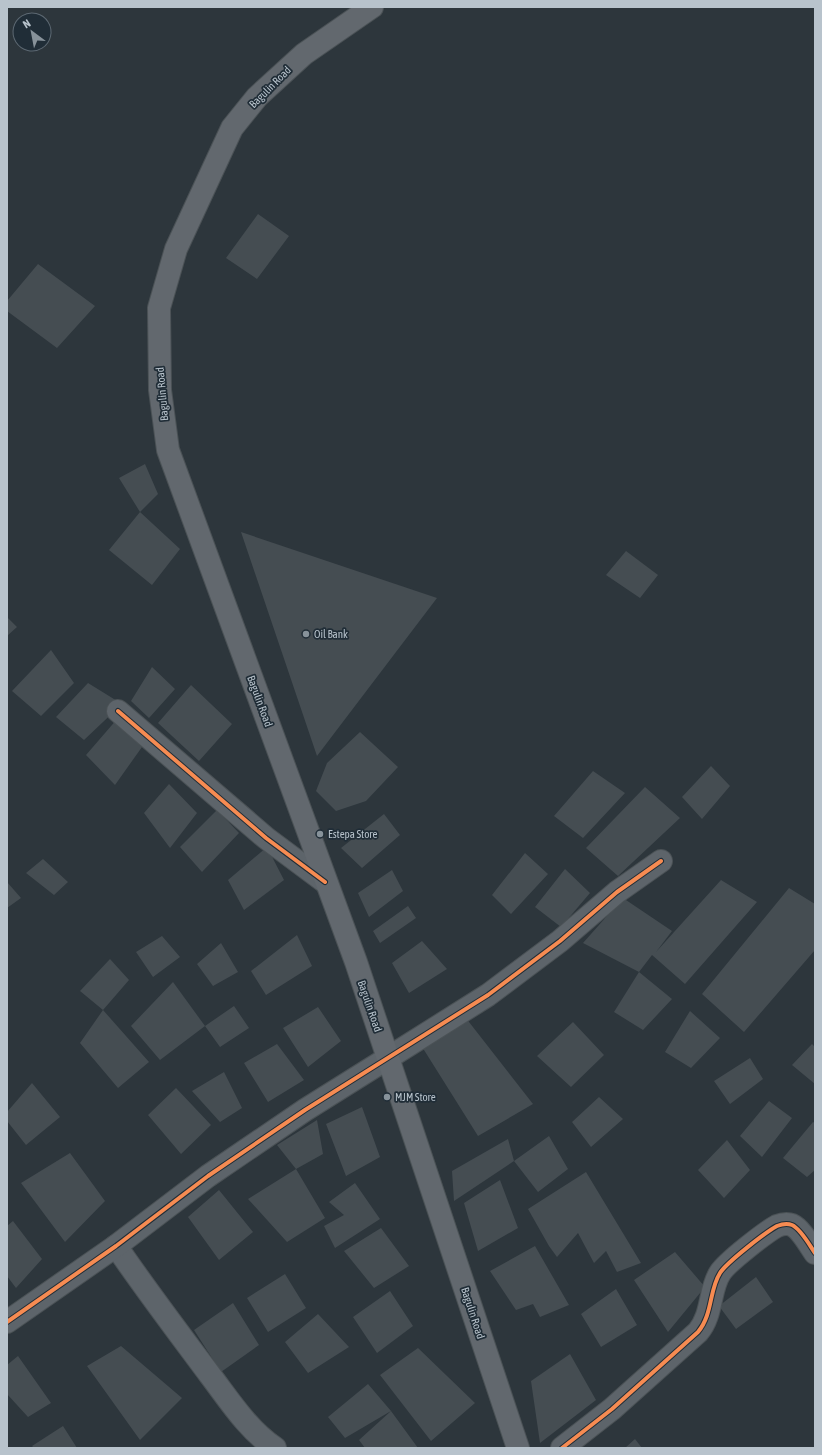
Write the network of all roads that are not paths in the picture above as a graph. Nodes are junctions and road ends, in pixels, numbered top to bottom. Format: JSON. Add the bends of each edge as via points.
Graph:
{"nodes":[{"id":1,"x":372,"y":7,"type":"edge"},
{"id":2,"x":118,"y":711,"type":"dead end"},
{"id":3,"x":661,"y":861,"type":"dead end"},
{"id":4,"x":325,"y":882,"type":"junction"},
{"id":5,"x":388,"y":1058,"type":"junction"},
{"id":6,"x":116,"y":1246,"type":"junction"},
{"id":7,"x":815,"y":1253,"type":"edge"},
{"id":8,"x":7,"y":1322,"type":"edge"},
{"id":9,"x":275,"y":1448,"type":"edge"},
{"id":10,"x":518,"y":1448,"type":"edge"},
{"id":11,"x":562,"y":1448,"type":"edge"}],
"edges":[{"from":1,"to":4,"type":"main road","name":"Bagulin Road","via":[[304,54],[256,97],[232,128],[176,249],[159,308],[160,390],[168,450]]},
{"from":2,"to":4,"type":"street","via":[[266,838]]},
{"from":3,"to":5,"type":"street","via":[[617,892],[560,941],[488,995]]},
{"from":4,"to":5,"type":"main road","name":"Bagulin Road","via":[[356,962]]},
{"from":5,"to":6,"type":"street","via":[[305,1110],[208,1176]]},
{"from":5,"to":10,"type":"main road","name":"Bagulin Road"},
{"from":6,"to":8,"type":"street"},
{"from":6,"to":9,"type":"street","via":[[154,1301],[238,1411],[264,1441]]},
{"from":7,"to":11,"type":"street","via":[[797,1228],[786,1224],[778,1226],[754,1243],[720,1272],[704,1325],[698,1332],[612,1409]]}]}
